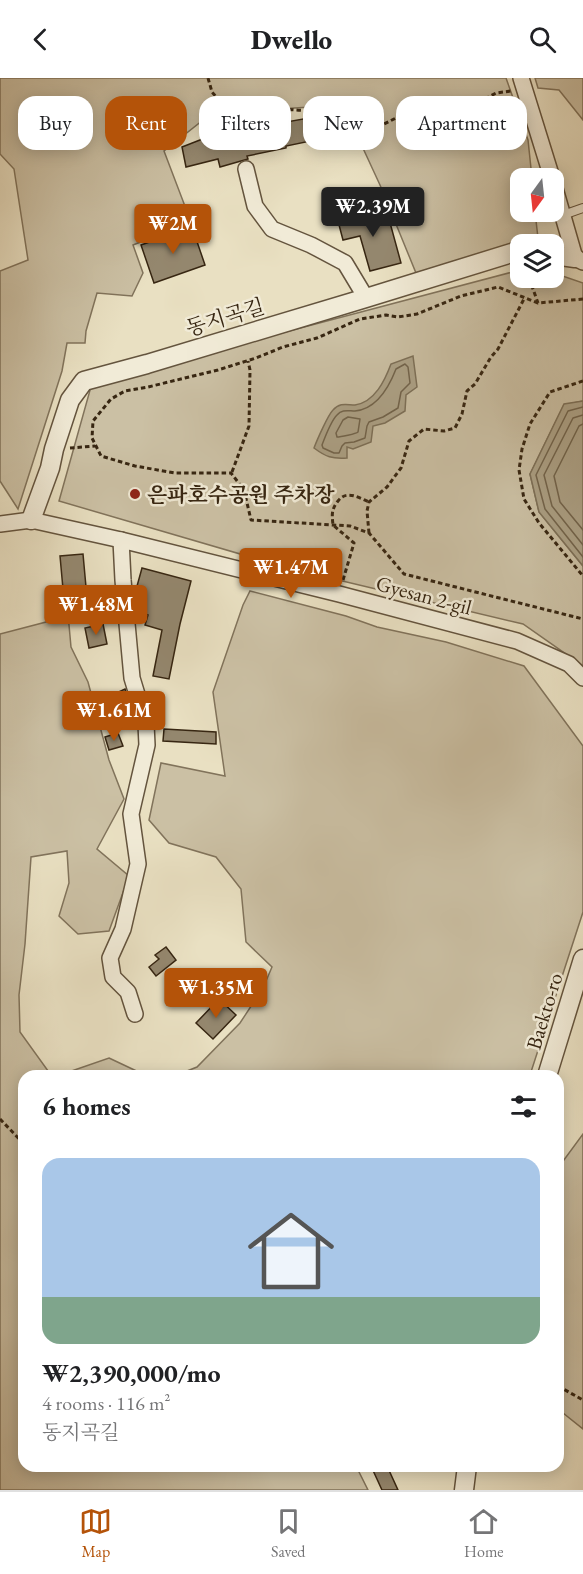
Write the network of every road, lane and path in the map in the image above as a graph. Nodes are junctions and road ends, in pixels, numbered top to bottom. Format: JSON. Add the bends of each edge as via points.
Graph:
{"nodes":[{"id":1,"x":208,"y":78,"type":"edge"},
{"id":2,"x":522,"y":82,"type":"edge"},
{"id":3,"x":549,"y":168,"type":"edge"},
{"id":4,"x":246,"y":169,"type":"dead end"},
{"id":5,"x":583,"y":208,"type":"edge"},
{"id":6,"x":564,"y":215,"type":"edge"},
{"id":7,"x":564,"y":218,"type":"edge"},
{"id":8,"x":510,"y":253,"type":"edge"},
{"id":9,"x":564,"y":257,"type":"edge"},
{"id":10,"x":579,"y":260,"type":"edge"},
{"id":11,"x":533,"y":288,"type":"edge"},
{"id":12,"x":525,"y":297,"type":"junction"},
{"id":13,"x":366,"y":298,"type":"junction"},
{"id":14,"x":583,"y":299,"type":"edge"},
{"id":15,"x":538,"y":303,"type":"junction"},
{"id":16,"x":248,"y":361,"type":"junction"},
{"id":17,"x":583,"y":381,"type":"edge"},
{"id":18,"x":95,"y":446,"type":"junction"},
{"id":19,"x":54,"y":449,"type":"junction"},
{"id":20,"x":231,"y":473,"type":"junction"},
{"id":21,"x":369,"y":502,"type":"junction"},
{"id":22,"x":31,"y":520,"type":"junction"},
{"id":23,"x":0,"y":524,"type":"edge"},
{"id":24,"x":333,"y":525,"type":"junction"},
{"id":25,"x":369,"y":533,"type":"junction"},
{"id":26,"x":121,"y":540,"type":"junction"},
{"id":27,"x":583,"y":576,"type":"edge"},
{"id":28,"x":339,"y":594,"type":"junction"},
{"id":29,"x":583,"y":619,"type":"edge"},
{"id":30,"x":583,"y":678,"type":"edge"},
{"id":31,"x":583,"y":959,"type":"edge"},
{"id":32,"x":135,"y":1014,"type":"dead end"},
{"id":33,"x":550,"y":1070,"type":"edge"},
{"id":34,"x":0,"y":1119,"type":"edge"},
{"id":35,"x":18,"y":1138,"type":"edge"},
{"id":36,"x":564,"y":1389,"type":"edge"},
{"id":37,"x":583,"y":1400,"type":"edge"},
{"id":38,"x":466,"y":1472,"type":"edge"},
{"id":39,"x":464,"y":1490,"type":"edge"}],
"edges":[{"from":1,"to":2,"type":"path","via":[[212,92],[222,104],[301,111],[330,108],[351,126],[368,132],[400,116],[474,105],[496,93],[514,91]]},
{"from":2,"to":3,"type":"street"},
{"from":4,"to":13,"type":"street","via":[[255,206],[272,229],[345,263]]},
{"from":5,"to":6,"type":"lane"},
{"from":7,"to":10,"type":"street"},
{"from":8,"to":13,"type":"street","name":"동지곡길"},
{"from":9,"to":10,"type":"street"},
{"from":11,"to":15,"type":"path"},
{"from":12,"to":15,"type":"path"},
{"from":12,"to":16,"type":"path","via":[[498,287],[461,296],[417,314],[360,319],[318,338]]},
{"from":12,"to":21,"type":"path","via":[[498,349],[467,391],[455,428],[424,429],[409,441],[401,468],[387,488]]},
{"from":13,"to":19,"type":"street","name":"동지곡길","via":[[84,381],[70,400]]},
{"from":14,"to":15,"type":"path"},
{"from":16,"to":18,"type":"path","via":[[125,391],[111,399],[93,421]]},
{"from":16,"to":20,"type":"path","via":[[249,426]]},
{"from":17,"to":27,"type":"path","via":[[550,392],[530,424],[519,470],[524,499]]},
{"from":18,"to":19,"type":"path"},
{"from":18,"to":20,"type":"path","via":[[101,456],[135,466],[175,473]]},
{"from":19,"to":22,"type":"street","name":"동지곡길"},
{"from":20,"to":24,"type":"path","via":[[244,490],[251,519]]},
{"from":21,"to":24,"type":"path","via":[[346,494],[339,498],[332,511]]},
{"from":21,"to":25,"type":"path"},
{"from":22,"to":23,"type":"street","name":"Gyesan 2-gil"},
{"from":22,"to":26,"type":"street","name":"Gyesan 2-gil"},
{"from":24,"to":25,"type":"path"},
{"from":24,"to":28,"type":"path","via":[[354,543]]},
{"from":25,"to":29,"type":"path","via":[[404,574]]},
{"from":26,"to":28,"type":"street","name":"Gyesan 2-gil"},
{"from":26,"to":32,"type":"street","via":[[132,678],[146,724],[147,745],[131,814],[138,864],[123,929],[110,958],[113,977],[128,992]]},
{"from":28,"to":30,"type":"street","name":"Gyesan 2-gil","via":[[517,641],[569,664]]},
{"from":31,"to":33,"type":"street","name":"Baekto-ro"},
{"from":34,"to":35,"type":"path"},
{"from":36,"to":37,"type":"path"},
{"from":38,"to":39,"type":"street"}]}
